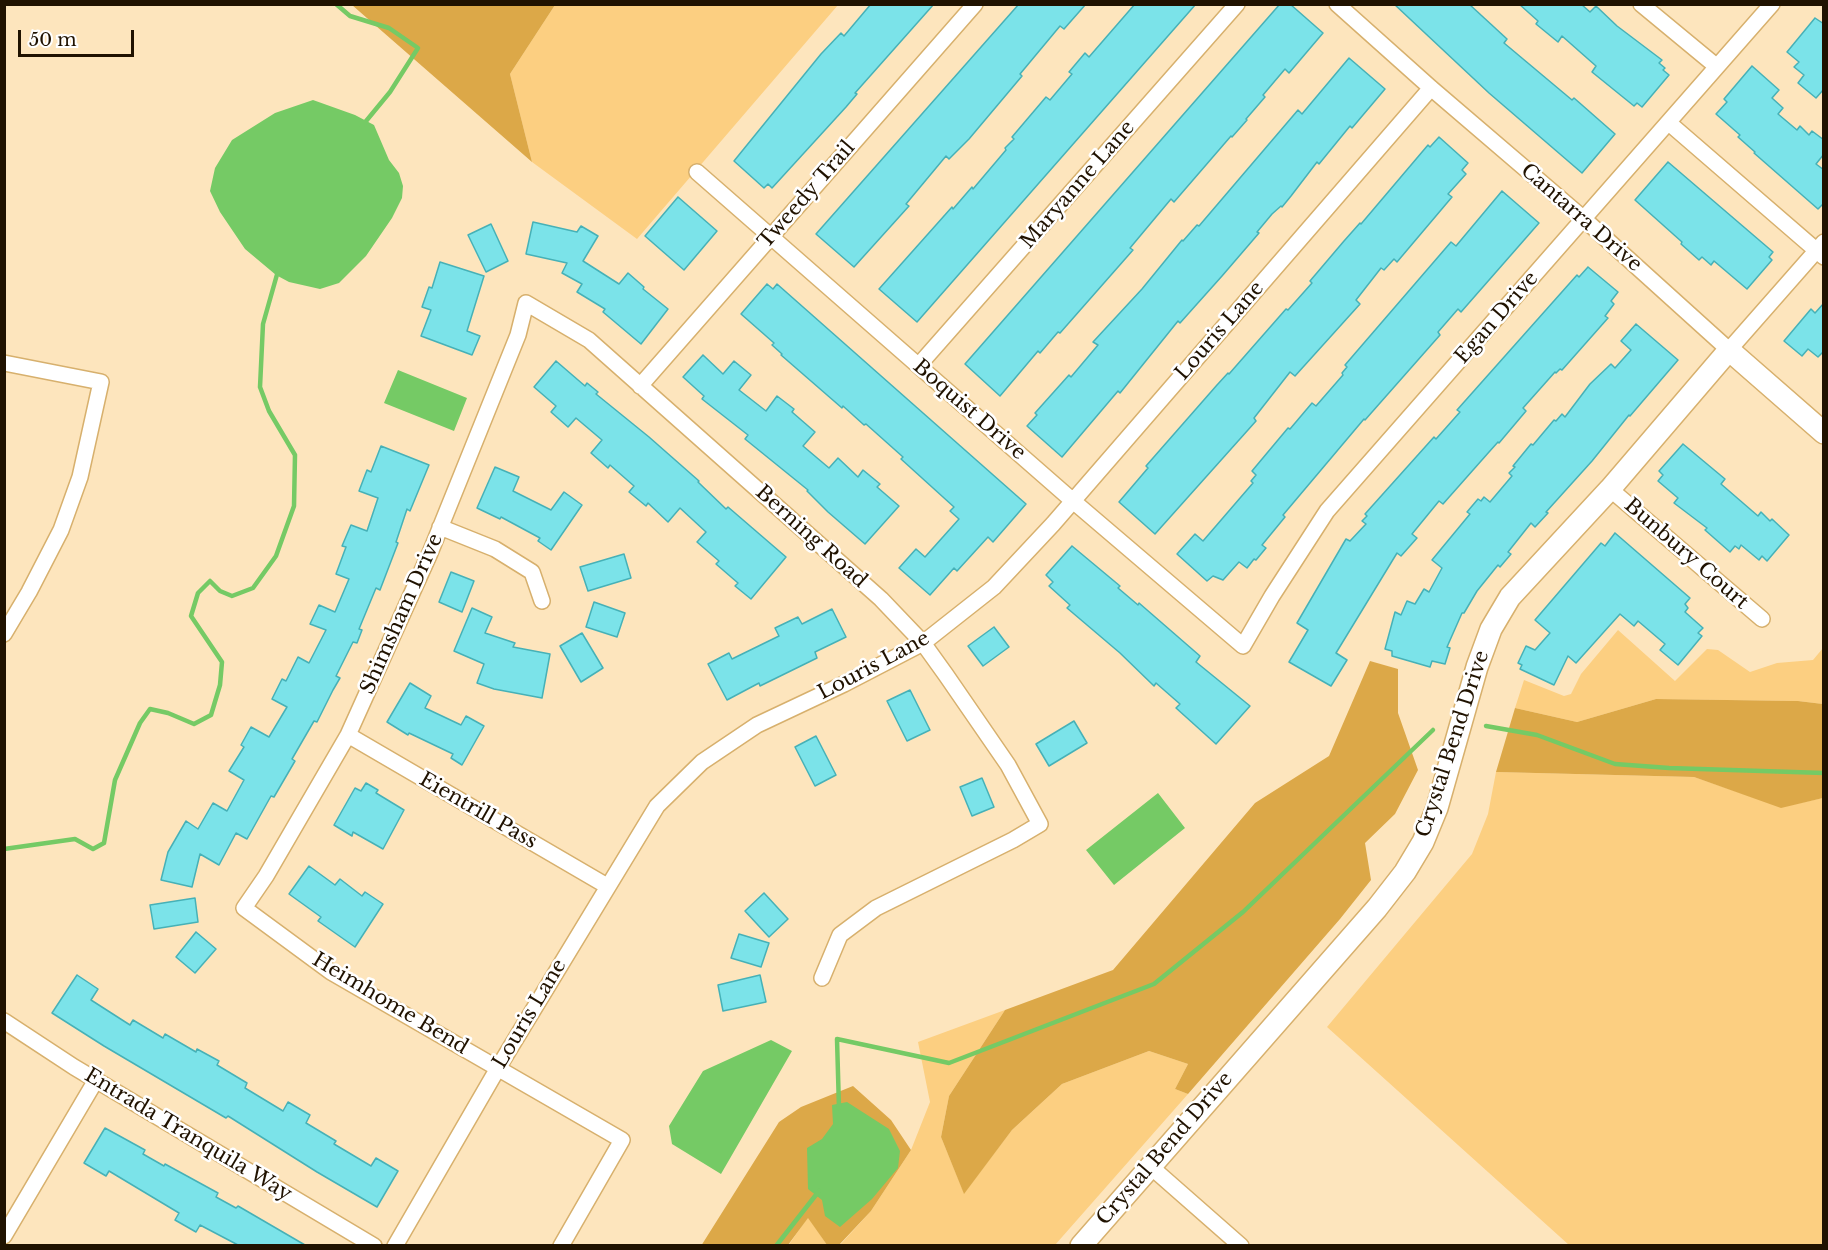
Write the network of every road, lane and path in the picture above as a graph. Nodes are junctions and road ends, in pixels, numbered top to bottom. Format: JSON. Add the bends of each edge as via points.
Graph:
{"nodes":[{"id":1,"x":975,"y":4,"type":"edge"},
{"id":2,"x":1237,"y":4,"type":"edge"},
{"id":3,"x":1337,"y":4,"type":"edge"},
{"id":4,"x":1641,"y":4,"type":"edge"},
{"id":5,"x":1772,"y":4,"type":"edge"},
{"id":6,"x":1716,"y":66,"type":"junction"},
{"id":7,"x":1431,"y":88,"type":"junction"},
{"id":8,"x":1669,"y":123,"type":"junction"},
{"id":9,"x":697,"y":172,"type":"dead end"},
{"id":10,"x":1584,"y":219,"type":"junction"},
{"id":11,"x":769,"y":237,"type":"junction"},
{"id":12,"x":1821,"y":249,"type":"edge"},
{"id":13,"x":526,"y":303,"type":"joint"},
{"id":14,"x":1729,"y":350,"type":"junction"},
{"id":15,"x":4,"y":363,"type":"edge"},
{"id":16,"x":919,"y":365,"type":"junction"},
{"id":17,"x":640,"y":386,"type":"junction"},
{"id":18,"x":1824,"y":433,"type":"edge"},
{"id":19,"x":1610,"y":489,"type":"junction"},
{"id":20,"x":1073,"y":501,"type":"junction"},
{"id":21,"x":440,"y":527,"type":"junction"},
{"id":22,"x":542,"y":602,"type":"dead end"},
{"id":23,"x":1762,"y":619,"type":"dead end"},
{"id":24,"x":4,"y":634,"type":"edge"},
{"id":25,"x":923,"y":644,"type":"junction"},
{"id":26,"x":1243,"y":646,"type":"joint"},
{"id":27,"x":348,"y":735,"type":"junction"},
{"id":28,"x":607,"y":886,"type":"junction"},
{"id":29,"x":244,"y":908,"type":"joint"},
{"id":30,"x":822,"y":978,"type":"dead end"},
{"id":31,"x":4,"y":1021,"type":"edge"},
{"id":32,"x":498,"y":1068,"type":"junction"},
{"id":33,"x":96,"y":1080,"type":"junction"},
{"id":34,"x":1150,"y":1166,"type":"junction"},
{"id":35,"x":4,"y":1236,"type":"edge"},
{"id":36,"x":374,"y":1245,"type":"edge"},
{"id":37,"x":394,"y":1245,"type":"edge"},
{"id":38,"x":561,"y":1245,"type":"edge"},
{"id":39,"x":1081,"y":1245,"type":"edge"},
{"id":40,"x":1241,"y":1245,"type":"edge"}],
"edges":[{"from":1,"to":11,"type":"street","name":"Tweedy Trail"},
{"from":2,"to":16,"type":"street","name":"Maryanne Lane"},
{"from":3,"to":7,"type":"street","name":"Cantarra Drive"},
{"from":4,"to":6,"type":"street"},
{"from":5,"to":6,"type":"street","name":"Egan Drive"},
{"from":6,"to":8,"type":"street","name":"Egan Drive"},
{"from":7,"to":10,"type":"street","name":"Cantarra Drive"},
{"from":7,"to":20,"type":"street","name":"Louris Lane"},
{"from":8,"to":10,"type":"street","name":"Egan Drive"},
{"from":8,"to":12,"type":"street"},
{"from":9,"to":11,"type":"street","name":"Boquist Drive"},
{"from":10,"to":14,"type":"street","name":"Cantarra Drive"},
{"from":10,"to":26,"type":"street","name":"Egan Drive","via":[[1327,511]]},
{"from":11,"to":16,"type":"street","name":"Boquist Drive"},
{"from":11,"to":17,"type":"street","name":"Tweedy Trail"},
{"from":12,"to":14,"type":"street","name":"Crystal Bend Drive"},
{"from":13,"to":17,"type":"street","name":"Berning Road","via":[[589,340]]},
{"from":13,"to":21,"type":"street","name":"Shimsham Drive","via":[[518,335]]},
{"from":14,"to":18,"type":"street","name":"Cantarra Drive"},
{"from":14,"to":19,"type":"street","name":"Crystal Bend Drive"},
{"from":15,"to":24,"type":"street","via":[[101,382],[80,477],[61,530]]},
{"from":16,"to":20,"type":"street","name":"Boquist Drive"},
{"from":17,"to":25,"type":"street","name":"Berning Road","via":[[882,600]]},
{"from":19,"to":23,"type":"street","name":"Bunbury Court"},
{"from":19,"to":34,"type":"street","name":"Crystal Bend Drive","via":[[1510,597],[1491,629],[1437,808],[1405,872]]},
{"from":20,"to":25,"type":"street","name":"Louris Lane","via":[[994,587]]},
{"from":20,"to":26,"type":"street","name":"Boquist Drive"},
{"from":21,"to":22,"type":"street","via":[[495,549],[532,572]]},
{"from":21,"to":27,"type":"street","name":"Shimsham Drive"},
{"from":25,"to":28,"type":"street","name":"Louris Lane","via":[[758,724],[702,762],[657,806]]},
{"from":25,"to":30,"type":"street","name":"Berning Road","via":[[1008,765],[1040,824],[876,908],[840,935]]},
{"from":27,"to":28,"type":"street","name":"Eientrill Pass"},
{"from":27,"to":29,"type":"street","name":"Shimsham Drive"},
{"from":28,"to":32,"type":"street","name":"Louris Lane"},
{"from":29,"to":32,"type":"street","name":"Heimhome Bend","via":[[331,972]]},
{"from":31,"to":33,"type":"street","name":"Entrada Tranquila Way"},
{"from":32,"to":37,"type":"street","name":"Louris Lane"},
{"from":32,"to":38,"type":"street","name":"Heimhome Bend","via":[[622,1140]]},
{"from":33,"to":35,"type":"street"},
{"from":33,"to":36,"type":"street","name":"Entrada Tranquila Way"},
{"from":34,"to":39,"type":"street","name":"Crystal Bend Drive"},
{"from":34,"to":40,"type":"street"}]}
